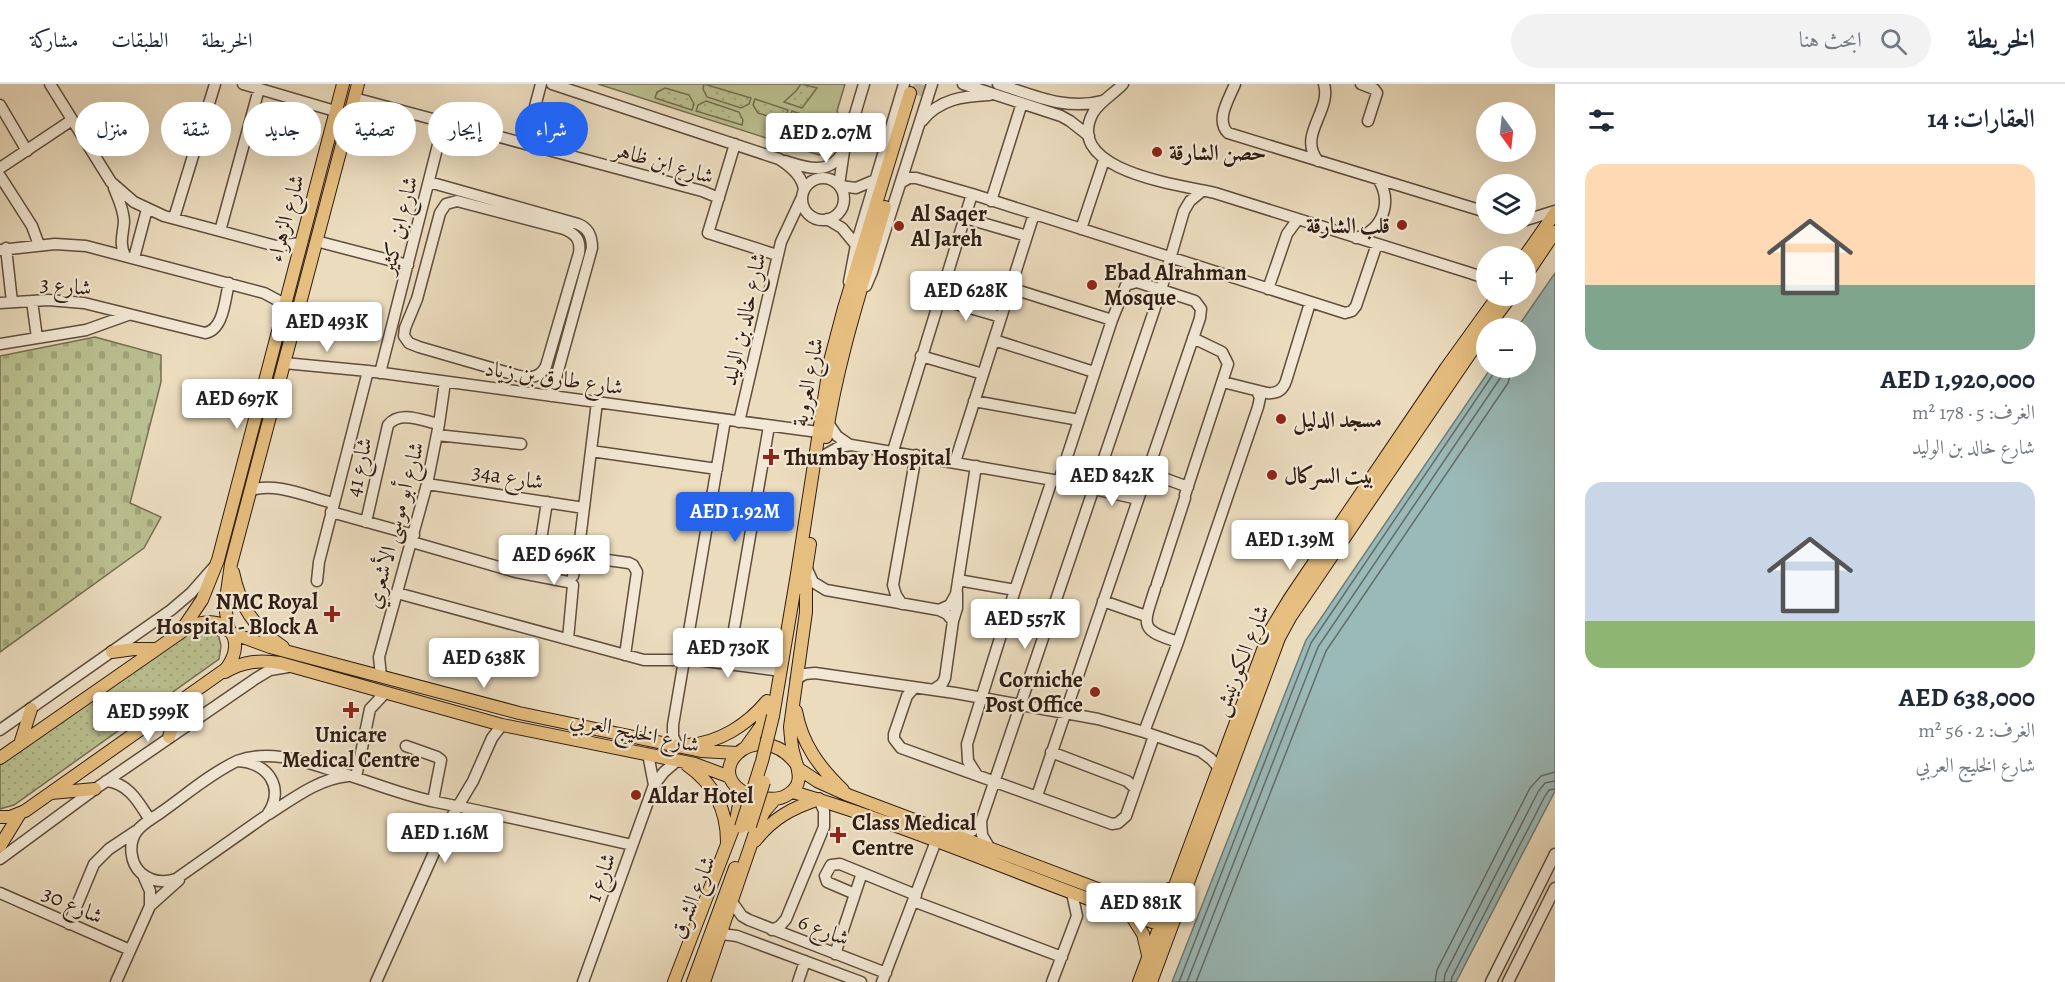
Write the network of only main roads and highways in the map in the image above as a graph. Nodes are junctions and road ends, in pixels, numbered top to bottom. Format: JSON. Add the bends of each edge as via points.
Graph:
{"nodes":[{"id":1,"x":344,"y":84,"type":"edge"},
{"id":2,"x":358,"y":84,"type":"edge"},
{"id":3,"x":906,"y":90,"type":"tunnel mouth"},
{"id":4,"x":1555,"y":212,"type":"edge"},
{"id":5,"x":1555,"y":232,"type":"edge"},
{"id":6,"x":1532,"y":246,"type":"edge"},
{"id":7,"x":1536,"y":260,"type":"edge"},
{"id":8,"x":854,"y":292,"type":"junction"},
{"id":9,"x":1489,"y":306,"type":"edge"},
{"id":10,"x":1476,"y":344,"type":"edge"},
{"id":11,"x":231,"y":564,"type":"junction"},
{"id":12,"x":803,"y":573,"type":"junction"},
{"id":13,"x":231,"y":632,"type":"junction"},
{"id":14,"x":178,"y":634,"type":"junction"},
{"id":15,"x":157,"y":649,"type":"junction"},
{"id":16,"x":290,"y":651,"type":"junction"},
{"id":17,"x":112,"y":652,"type":"road end"},
{"id":18,"x":219,"y":675,"type":"junction"},
{"id":19,"x":794,"y":697,"type":"junction"},
{"id":20,"x":768,"y":700,"type":"junction"},
{"id":21,"x":180,"y":702,"type":"junction"},
{"id":22,"x":31,"y":709,"type":"road end"},
{"id":23,"x":543,"y":718,"type":"junction"},
{"id":24,"x":502,"y":725,"type":"junction"},
{"id":25,"x":169,"y":737,"type":"road end"},
{"id":26,"x":20,"y":744,"type":"junction"},
{"id":27,"x":677,"y":746,"type":"junction"},
{"id":28,"x":741,"y":750,"type":"junction"},
{"id":29,"x":0,"y":758,"type":"edge"},
{"id":30,"x":680,"y":761,"type":"junction"},
{"id":31,"x":798,"y":767,"type":"junction"},
{"id":32,"x":733,"y":782,"type":"junction"},
{"id":33,"x":95,"y":789,"type":"road end"},
{"id":34,"x":793,"y":792,"type":"junction"},
{"id":35,"x":49,"y":793,"type":"junction"},
{"id":36,"x":848,"y":795,"type":"junction"},
{"id":37,"x":775,"y":799,"type":"junction"},
{"id":38,"x":819,"y":800,"type":"junction"},
{"id":39,"x":19,"y":815,"type":"junction"},
{"id":40,"x":0,"y":817,"type":"edge"},
{"id":41,"x":746,"y":827,"type":"junction"},
{"id":42,"x":0,"y":846,"type":"edge"},
{"id":43,"x":727,"y":849,"type":"junction"},
{"id":44,"x":748,"y":852,"type":"junction"},
{"id":45,"x":989,"y":861,"type":"junction"},
{"id":46,"x":1030,"y":863,"type":"junction"},
{"id":47,"x":1174,"y":887,"type":"junction"},
{"id":48,"x":1128,"y":900,"type":"junction"},
{"id":49,"x":1131,"y":915,"type":"junction"},
{"id":50,"x":1167,"y":921,"type":"junction"},
{"id":51,"x":1149,"y":957,"type":"junction"},
{"id":52,"x":674,"y":982,"type":"edge"},
{"id":53,"x":681,"y":982,"type":"edge"},
{"id":54,"x":693,"y":982,"type":"edge"},
{"id":55,"x":704,"y":982,"type":"edge"},
{"id":56,"x":1139,"y":982,"type":"edge"},
{"id":57,"x":1151,"y":982,"type":"edge"}],
"edges":[{"from":1,"to":14,"type":"main road","name":"شارع الزهراء","via":[[218,560],[202,600]]},
{"from":2,"to":11,"type":"main road","name":"شارع الزهراء"},
{"from":3,"to":8,"type":"main road","name":"شارع العروبة"},
{"from":4,"to":6,"type":"main road"},
{"from":5,"to":7,"type":"main road"},
{"from":8,"to":12,"type":"main road","name":"شارع العروبة"},
{"from":8,"to":12,"type":"main road","name":"شارع العروبة","via":[[830,361]]},
{"from":9,"to":47,"type":"main road","name":"شارع الكورنيش","via":[[1282,610],[1265,643]]},
{"from":10,"to":50,"type":"main road","name":"شارع الكورنيش","via":[[1282,631]]},
{"from":11,"to":13,"type":"main road","name":"شارع الزهراء","via":[[225,606]]},
{"from":11,"to":16,"type":"main road","via":[[246,612]]},
{"from":12,"to":19,"type":"main road","via":[[806,612]]},
{"from":12,"to":20,"type":"main road","via":[[790,585],[785,599]]},
{"from":12,"to":41,"type":"main road","name":"شارع العروبة","bridge":true,"via":[[767,773]]},
{"from":13,"to":14,"type":"main road","name":"شارع الخليج العربي","via":[[218,622],[208,621]]},
{"from":13,"to":16,"type":"main road","name":"شارع الخليج العربي"},
{"from":13,"to":18,"type":"main road","name":"شارع الزهراء","via":[[235,652],[232,662]]},
{"from":14,"to":15,"type":"main road"},
{"from":15,"to":17,"type":"main road"},
{"from":15,"to":26,"type":"main road"},
{"from":16,"to":23,"type":"main road","name":"شارع الخليج العربي"},
{"from":18,"to":21,"type":"main road"},
{"from":18,"to":24,"type":"main road","name":"شارع الخليج العربي","via":[[233,667],[264,660]]},
{"from":19,"to":31,"type":"main road","via":[[791,737]]},
{"from":19,"to":36,"type":"main road","via":[[801,732],[811,754]]},
{"from":20,"to":27,"type":"main road","via":[[724,736],[697,745]]},
{"from":20,"to":28,"type":"main road","via":[[761,726]]},
{"from":21,"to":25,"type":"main road"},
{"from":21,"to":35,"type":"main road"},
{"from":22,"to":26,"type":"main road"},
{"from":23,"to":24,"type":"main road","via":[[540,724]]},
{"from":23,"to":27,"type":"main road","name":"شارع الخليج العربي"},
{"from":24,"to":30,"type":"main road","name":"شارع الخليج العربي"},
{"from":26,"to":29,"type":"main road"},
{"from":27,"to":28,"type":"main road","name":"شارع الخليج العربي","via":[[713,753]]},
{"from":28,"to":31,"type":"main road","via":[[762,745],[779,748]]},
{"from":28,"to":32,"type":"main road","via":[[730,764]]},
{"from":30,"to":32,"type":"main road","name":"شارع الخليج العربي","via":[[707,767]]},
{"from":30,"to":43,"type":"main road","via":[[701,776],[718,798]]},
{"from":31,"to":34,"type":"main road","via":[[799,781]]},
{"from":31,"to":36,"type":"main road"},
{"from":32,"to":37,"type":"main road","via":[[750,795]]},
{"from":32,"to":43,"type":"main road","via":[[738,812]]},
{"from":33,"to":35,"type":"main road"},
{"from":34,"to":37,"type":"main road"},
{"from":34,"to":38,"type":"main road"},
{"from":35,"to":39,"type":"main road"},
{"from":36,"to":46,"type":"main road"},
{"from":37,"to":44,"type":"main road","via":[[760,819]]},
{"from":38,"to":44,"type":"main road","via":[[785,812],[764,830]]},
{"from":38,"to":45,"type":"main road"},
{"from":39,"to":40,"type":"main road"},
{"from":39,"to":42,"type":"main road"},
{"from":41,"to":53,"type":"main road","name":"شارع الشرق"},
{"from":41,"to":54,"type":"main road","name":"شارع الشرق"},
{"from":43,"to":52,"type":"main road"},
{"from":44,"to":55,"type":"main road"},
{"from":45,"to":46,"type":"main road","via":[[1024,870]]},
{"from":45,"to":49,"type":"main road"},
{"from":46,"to":48,"type":"main road"},
{"from":47,"to":48,"type":"main road","via":[[1149,898]]},
{"from":47,"to":50,"type":"main road","name":"شارع الكورنيش"},
{"from":48,"to":50,"type":"main road"},
{"from":49,"to":50,"type":"main road"},
{"from":49,"to":51,"type":"main road","via":[[1143,934]]},
{"from":50,"to":51,"type":"main road","name":"شارع الكورنيش"},
{"from":50,"to":57,"type":"main road","name":"شارع الكورنيش"},
{"from":51,"to":56,"type":"main road","name":"شارع الكورنيش"}]}
